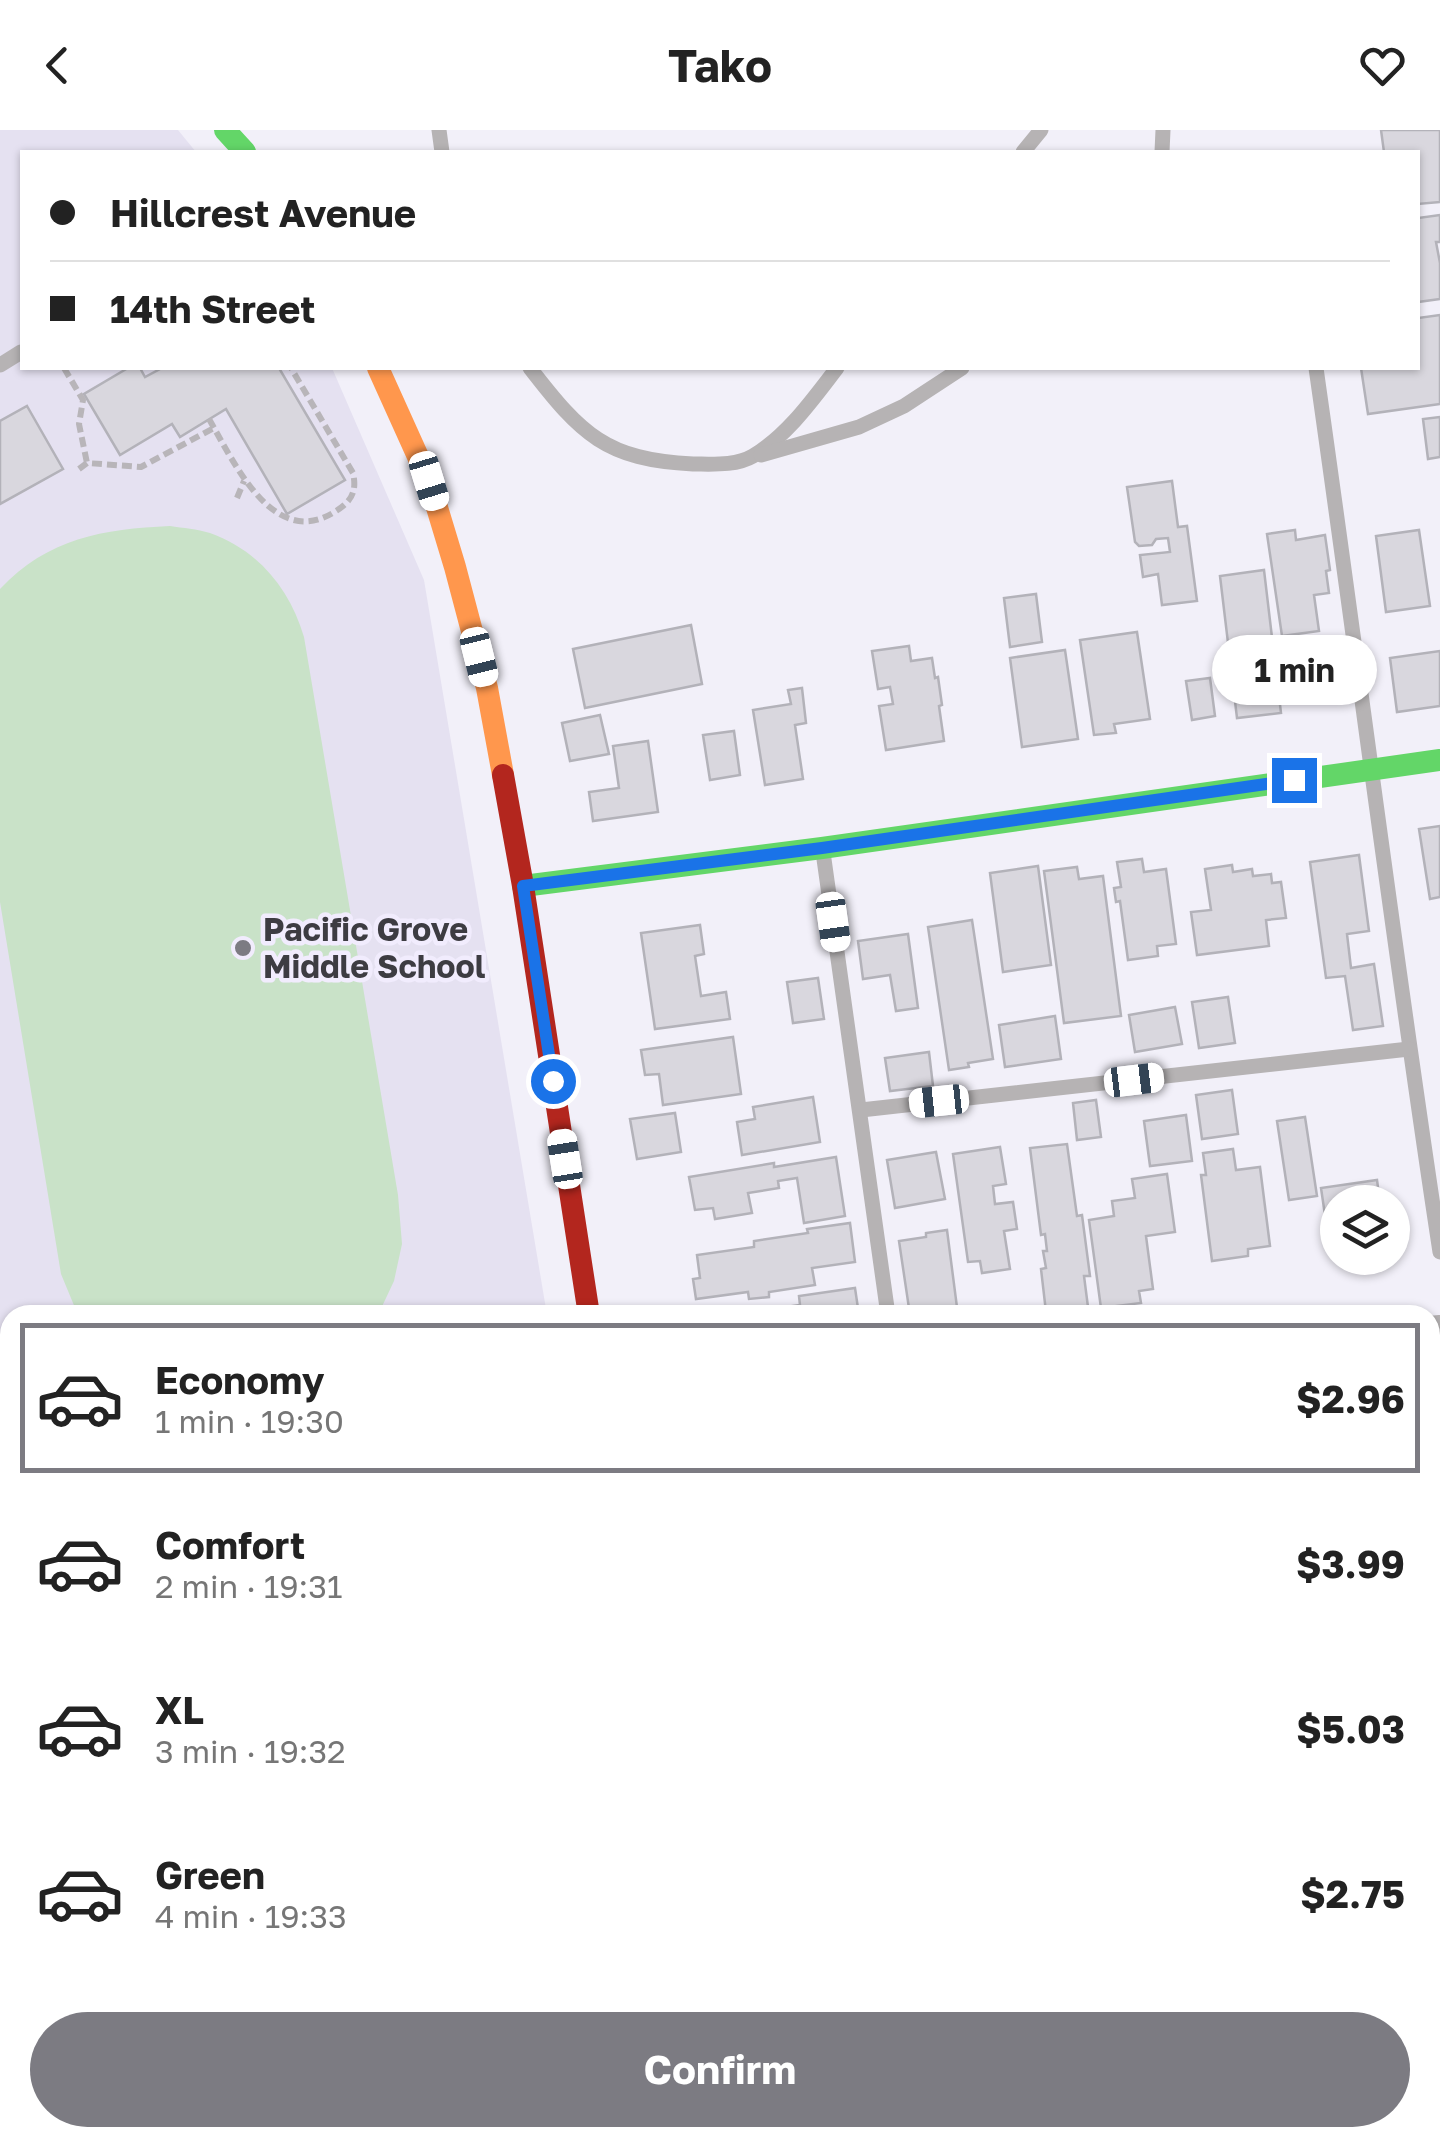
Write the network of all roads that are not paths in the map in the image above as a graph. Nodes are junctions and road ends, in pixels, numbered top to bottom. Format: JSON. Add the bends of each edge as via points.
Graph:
{"nodes":[{"id":1,"x":225,"y":130,"type":"edge"},
{"id":2,"x":1041,"y":130,"type":"edge"},
{"id":3,"x":242,"y":150,"type":"edge"},
{"id":4,"x":1026,"y":150,"type":"edge"},
{"id":5,"x":379,"y":370,"type":"edge"},
{"id":6,"x":532,"y":370,"type":"edge"},
{"id":7,"x":836,"y":370,"type":"edge"},
{"id":8,"x":959,"y":370,"type":"edge"},
{"id":9,"x":1316,"y":370,"type":"edge"},
{"id":10,"x":749,"y":458,"type":"junction"},
{"id":11,"x":1440,"y":760,"type":"edge"},
{"id":12,"x":1372,"y":768,"type":"junction"},
{"id":13,"x":822,"y":848,"type":"junction"},
{"id":14,"x":523,"y":886,"type":"junction"},
{"id":15,"x":1409,"y":1050,"type":"junction"},
{"id":16,"x":860,"y":1110,"type":"junction"},
{"id":17,"x":1440,"y":1252,"type":"edge"},
{"id":18,"x":587,"y":1305,"type":"edge"},
{"id":19,"x":887,"y":1305,"type":"edge"}],
"edges":[{"from":1,"to":3,"type":"street"},
{"from":2,"to":4,"type":"lane"},
{"from":5,"to":14,"type":"street","via":[[429,481],[456,566]]},
{"from":6,"to":10,"type":"lane","via":[[558,405],[607,446],[662,462]]},
{"from":7,"to":10,"type":"lane","via":[[804,412]]},
{"from":8,"to":10,"type":"lane","via":[[860,427]]},
{"from":9,"to":12,"type":"lane"},
{"from":11,"to":12,"type":"street"},
{"from":12,"to":13,"type":"street"},
{"from":12,"to":15,"type":"lane"},
{"from":13,"to":14,"type":"street"},
{"from":13,"to":16,"type":"lane"},
{"from":14,"to":18,"type":"street"},
{"from":15,"to":16,"type":"lane"},
{"from":15,"to":17,"type":"lane"},
{"from":16,"to":19,"type":"lane"}]}
